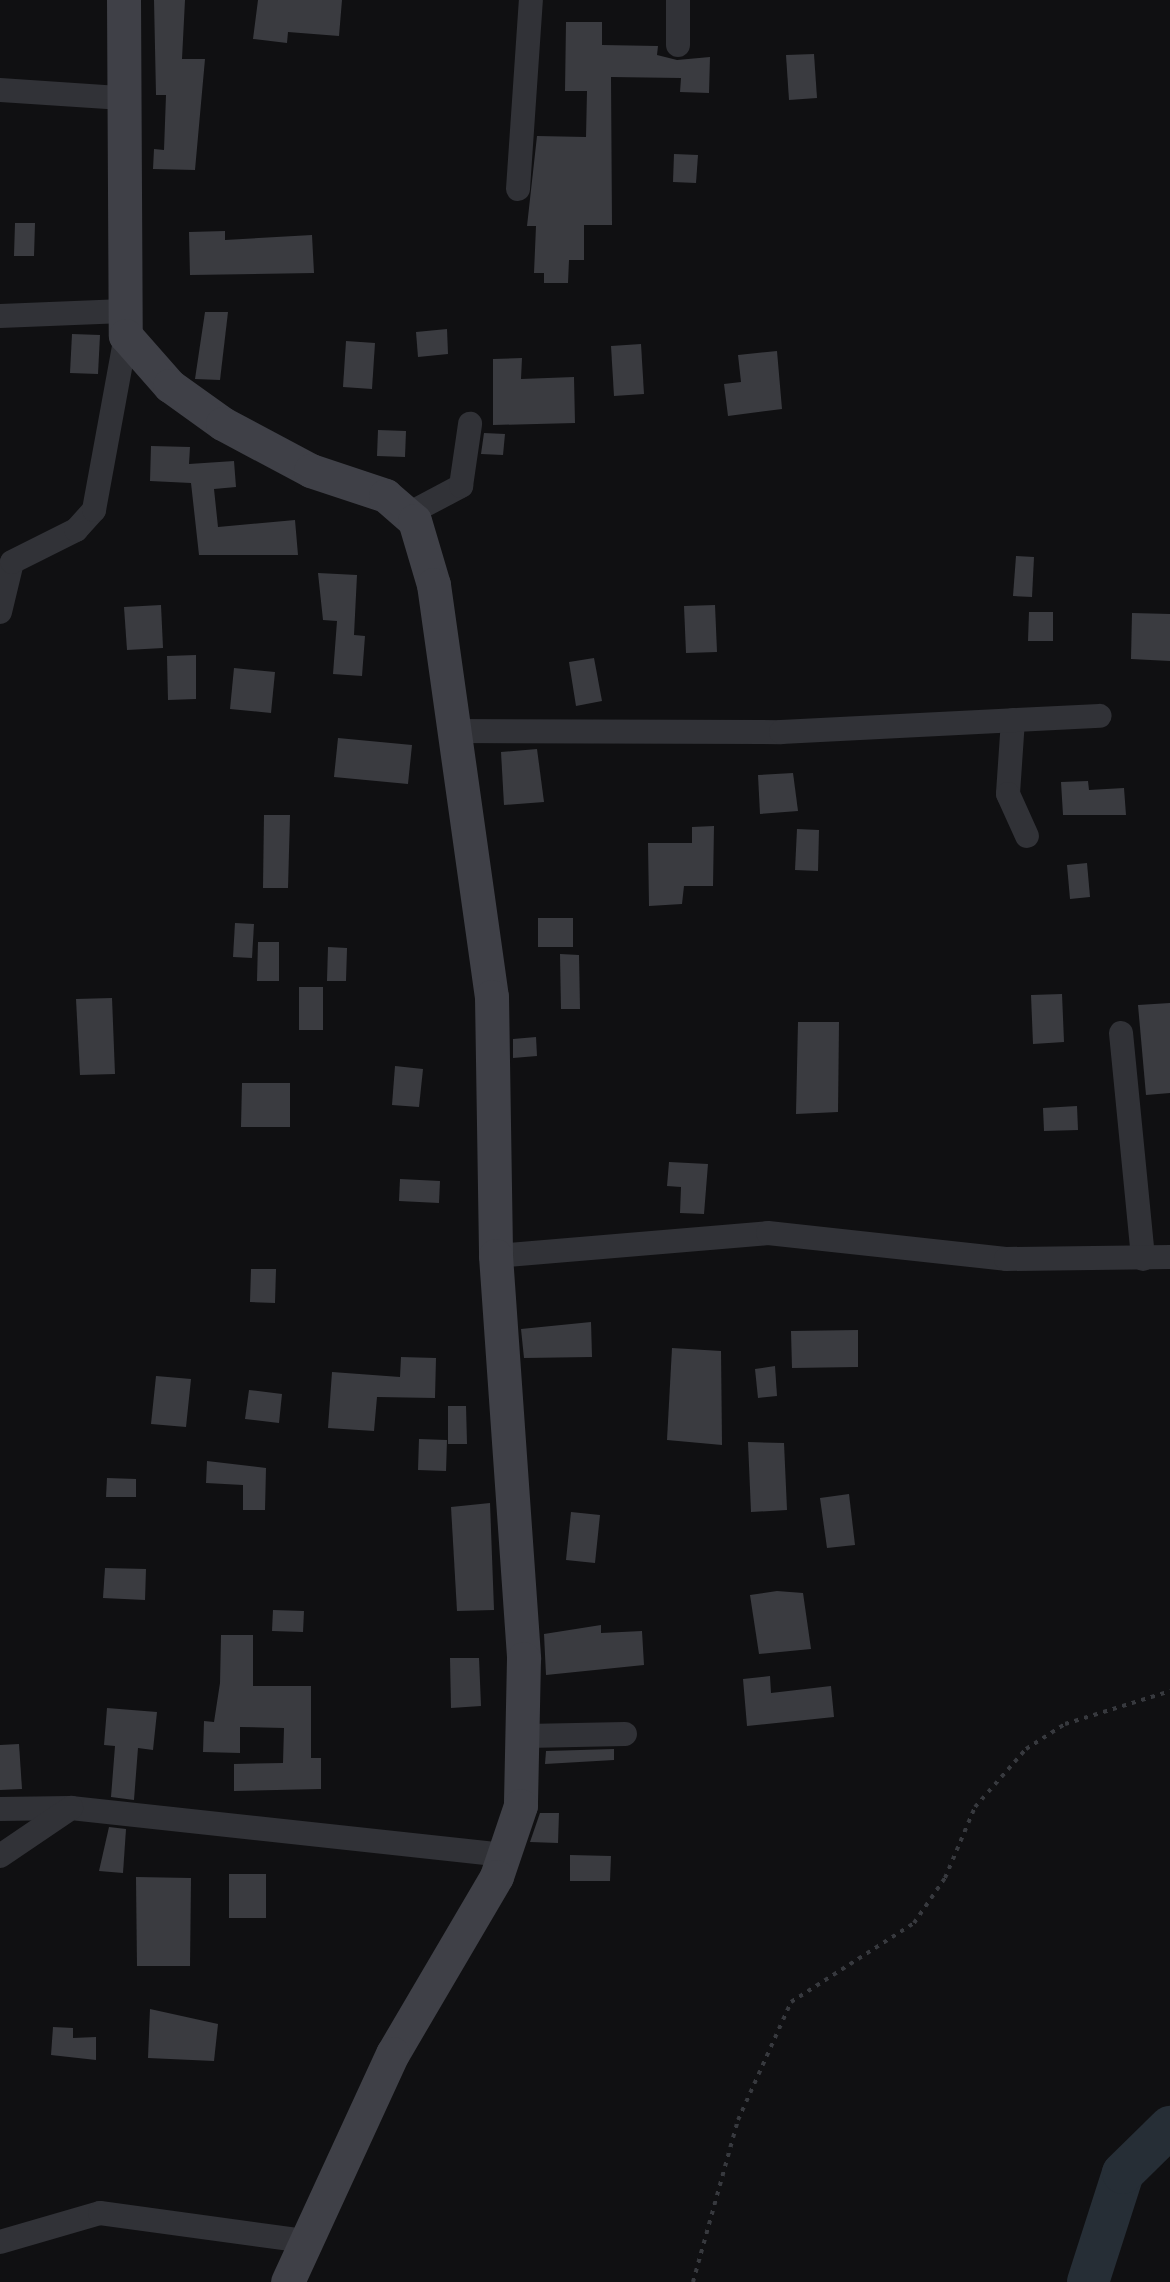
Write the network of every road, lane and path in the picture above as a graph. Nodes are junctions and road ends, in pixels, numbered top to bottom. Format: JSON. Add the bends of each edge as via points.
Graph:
{"nodes":[{"id":1,"x":124,"y":0,"type":"edge"},
{"id":2,"x":531,"y":0,"type":"edge"},
{"id":3,"x":678,"y":0,"type":"edge"},
{"id":4,"x":678,"y":45,"type":"dead end"},
{"id":5,"x":0,"y":90,"type":"edge"},
{"id":6,"x":119,"y":98,"type":"junction"},
{"id":7,"x":518,"y":189,"type":"dead end"},
{"id":8,"x":0,"y":316,"type":"edge"},
{"id":9,"x":125,"y":324,"type":"junction"},
{"id":10,"x":470,"y":424,"type":"dead end"},
{"id":11,"x":410,"y":513,"type":"junction"},
{"id":12,"x":0,"y":612,"type":"edge"},
{"id":13,"x":1100,"y":716,"type":"dead end"},
{"id":14,"x":1013,"y":720,"type":"junction"},
{"id":15,"x":453,"y":731,"type":"junction"},
{"id":16,"x":1027,"y":836,"type":"dead end"},
{"id":17,"x":1121,"y":1033,"type":"dead end"},
{"id":18,"x":496,"y":1256,"type":"junction"},
{"id":19,"x":1170,"y":1257,"type":"edge"},
{"id":20,"x":1143,"y":1259,"type":"junction"},
{"id":21,"x":1170,"y":1691,"type":"edge"},
{"id":22,"x":625,"y":1734,"type":"dead end"},
{"id":23,"x":526,"y":1736,"type":"junction"},
{"id":24,"x":71,"y":1808,"type":"junction"},
{"id":25,"x":0,"y":1809,"type":"edge"},
{"id":26,"x":506,"y":1855,"type":"junction"},
{"id":27,"x":0,"y":1856,"type":"edge"},
{"id":28,"x":304,"y":2241,"type":"junction"},
{"id":29,"x":0,"y":2242,"type":"edge"},
{"id":30,"x":288,"y":2282,"type":"edge"},
{"id":31,"x":693,"y":2282,"type":"edge"}],
"edges":[{"from":1,"to":6,"type":"street"},
{"from":2,"to":7,"type":"street"},
{"from":3,"to":4,"type":"street"},
{"from":5,"to":6,"type":"street"},
{"from":6,"to":9,"type":"street"},
{"from":8,"to":9,"type":"street"},
{"from":9,"to":11,"type":"street","via":[[170,386],[235,431]]},
{"from":9,"to":12,"type":"street","via":[[94,510],[76,530],[12,562]]},
{"from":10,"to":11,"type":"street","via":[[461,486]]},
{"from":11,"to":15,"type":"street","via":[[434,585]]},
{"from":13,"to":14,"type":"street"},
{"from":14,"to":15,"type":"street","via":[[781,732]]},
{"from":14,"to":16,"type":"street","via":[[1008,794]]},
{"from":15,"to":18,"type":"street","via":[[492,997]]},
{"from":17,"to":20,"type":"street"},
{"from":18,"to":20,"type":"street","via":[[768,1233],[1006,1259]]},
{"from":18,"to":23,"type":"street"},
{"from":19,"to":20,"type":"street"},
{"from":21,"to":31,"type":"path","via":[[1065,1724],[1026,1749],[975,1807],[945,1878],[914,1923],[791,2002],[738,2120]]},
{"from":22,"to":23,"type":"street"},
{"from":23,"to":26,"type":"street","via":[[521,1806]]},
{"from":24,"to":25,"type":"street"},
{"from":24,"to":26,"type":"street"},
{"from":24,"to":27,"type":"street"},
{"from":26,"to":28,"type":"street","via":[[393,2054]]},
{"from":28,"to":29,"type":"street","via":[[100,2213]]},
{"from":28,"to":30,"type":"street"}]}
